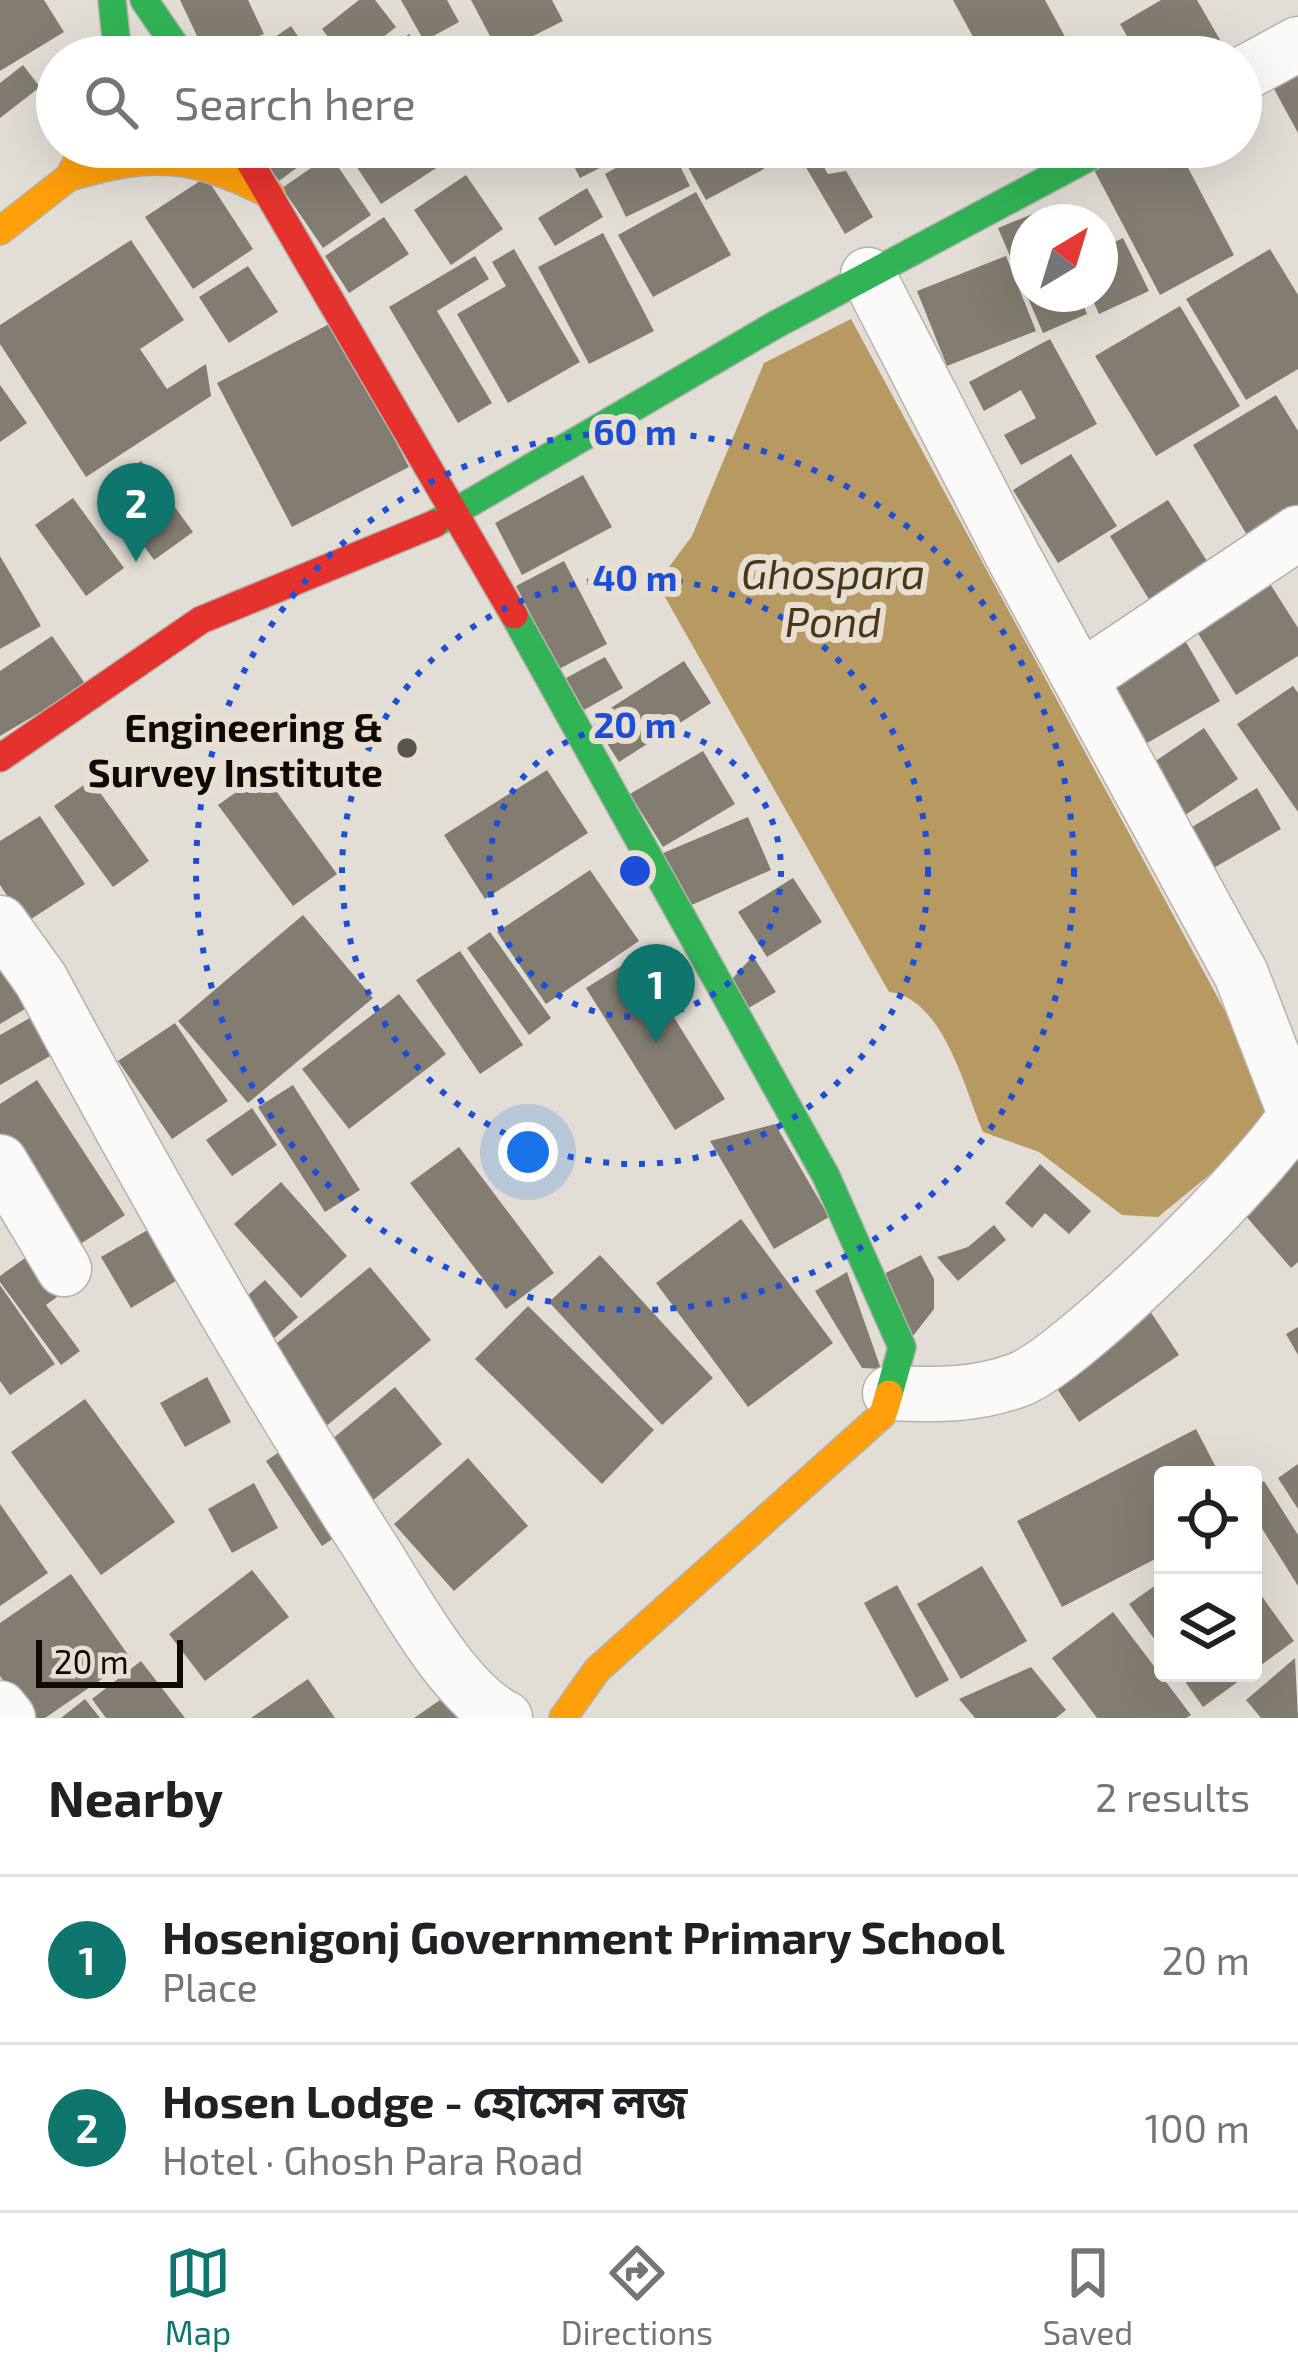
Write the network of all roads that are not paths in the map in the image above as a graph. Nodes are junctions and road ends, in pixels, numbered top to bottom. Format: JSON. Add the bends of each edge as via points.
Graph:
{"nodes":[{"id":1,"x":112,"y":0,"type":"edge"},
{"id":2,"x":144,"y":0,"type":"edge"},
{"id":3,"x":116,"y":36,"type":"edge"},
{"id":4,"x":169,"y":36,"type":"edge"},
{"id":5,"x":1298,"y":44,"type":"edge"},
{"id":6,"x":1262,"y":64,"type":"edge"},
{"id":7,"x":74,"y":168,"type":"edge"},
{"id":8,"x":101,"y":168,"type":"edge"},
{"id":9,"x":205,"y":168,"type":"edge"},
{"id":10,"x":254,"y":168,"type":"edge"},
{"id":11,"x":1069,"y":168,"type":"edge"},
{"id":12,"x":69,"y":177,"type":"junction"},
{"id":13,"x":271,"y":195,"type":"junction"},
{"id":14,"x":0,"y":231,"type":"edge"},
{"id":15,"x":868,"y":275,"type":"junction"},
{"id":16,"x":458,"y":514,"type":"junction"},
{"id":17,"x":1298,"y":532,"type":"edge"},
{"id":18,"x":1080,"y":679,"type":"junction"},
{"id":19,"x":0,"y":758,"type":"edge"},
{"id":20,"x":0,"y":922,"type":"edge"},
{"id":21,"x":1297,"y":1113,"type":"edge"},
{"id":22,"x":0,"y":1162,"type":"edge"},
{"id":23,"x":64,"y":1269,"type":"dead end"},
{"id":24,"x":890,"y":1393,"type":"junction"},
{"id":25,"x":0,"y":1708,"type":"edge"},
{"id":26,"x":8,"y":1718,"type":"edge"},
{"id":27,"x":506,"y":1718,"type":"edge"},
{"id":28,"x":563,"y":1718,"type":"edge"}],
"edges":[{"from":1,"to":3,"type":"main road"},
{"from":2,"to":4,"type":"main road"},
{"from":5,"to":6,"type":"street"},
{"from":7,"to":12,"type":"main road"},
{"from":8,"to":12,"type":"main road"},
{"from":9,"to":13,"type":"main road"},
{"from":10,"to":13,"type":"main road"},
{"from":11,"to":15,"type":"main road"},
{"from":12,"to":14,"type":"main road"},
{"from":13,"to":16,"type":"main road"},
{"from":15,"to":16,"type":"main road"},
{"from":15,"to":18,"type":"street"},
{"from":16,"to":19,"type":"main road","via":[[201,620]]},
{"from":16,"to":24,"type":"main road","via":[[826,1176],[902,1347]]},
{"from":17,"to":18,"type":"street"},
{"from":18,"to":21,"type":"street","via":[[1241,974]]},
{"from":20,"to":27,"type":"street","via":[[41,980],[253,1364],[412,1612],[482,1706]]},
{"from":21,"to":24,"type":"street","via":[[1231,1195],[1094,1325],[1023,1379],[962,1396]]},
{"from":22,"to":23,"type":"street"},
{"from":24,"to":28,"type":"main road","via":[[883,1414],[597,1670]]},
{"from":25,"to":26,"type":"street"}]}
